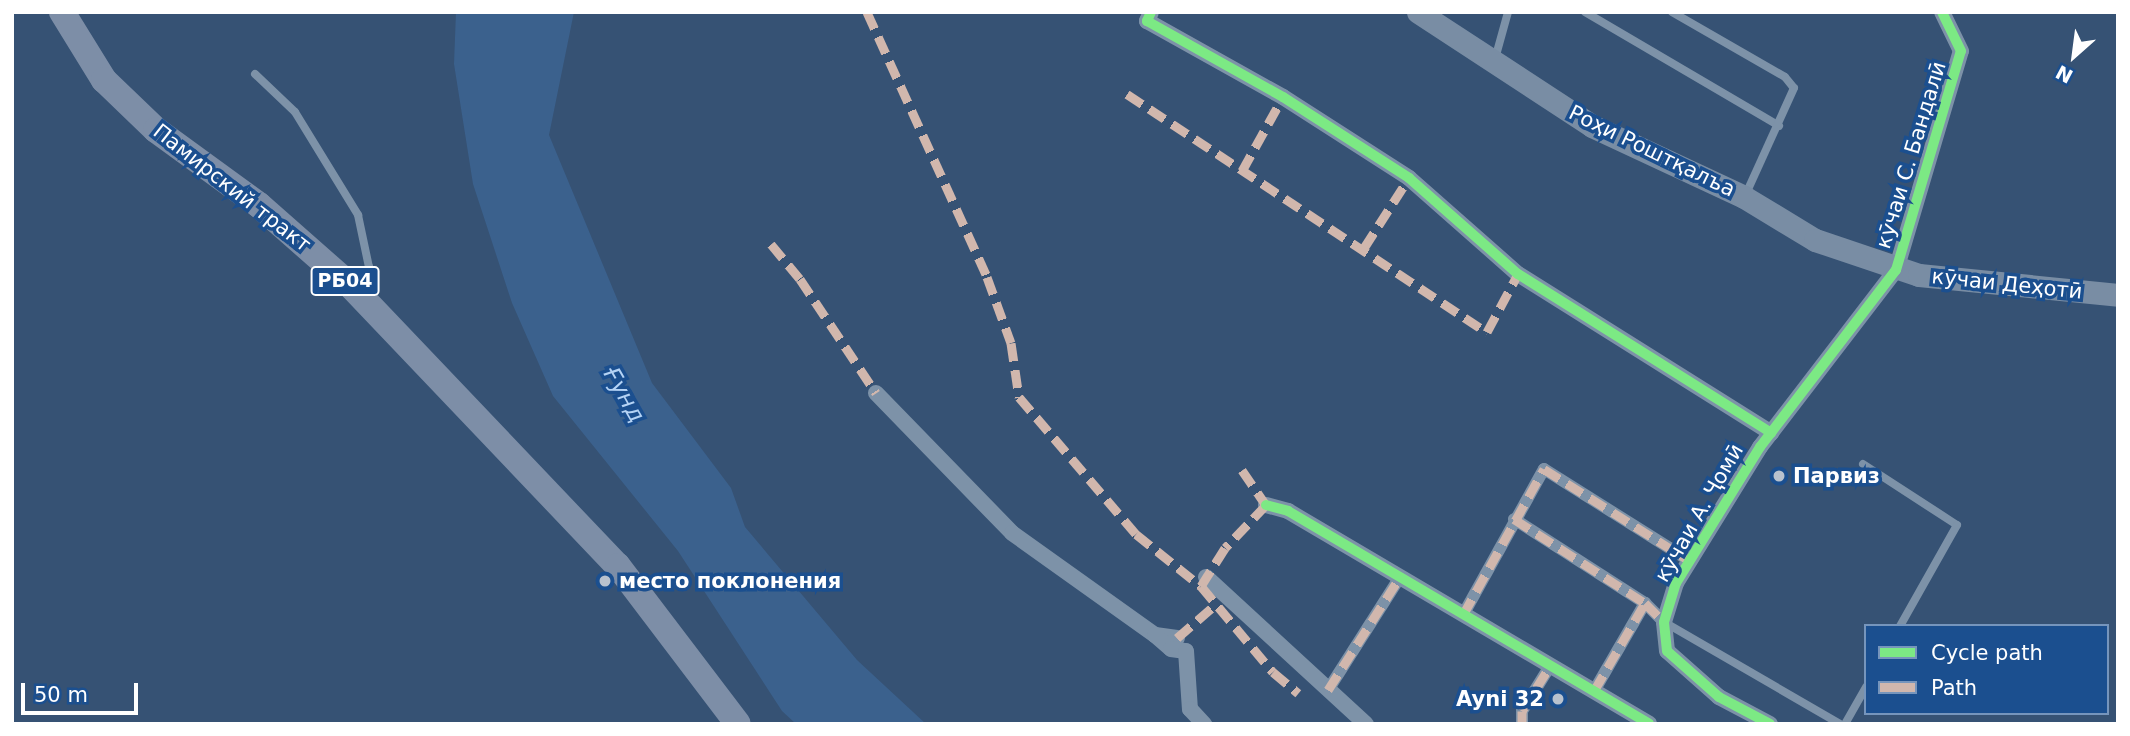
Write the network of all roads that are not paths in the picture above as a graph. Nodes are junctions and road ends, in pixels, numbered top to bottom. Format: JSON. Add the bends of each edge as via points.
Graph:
{"nodes":[{"id":1,"x":62,"y":12,"type":"edge"},
{"id":2,"x":1151,"y":12,"type":"edge"},
{"id":3,"x":1418,"y":12,"type":"edge"},
{"id":4,"x":1508,"y":12,"type":"edge"},
{"id":5,"x":1585,"y":12,"type":"edge"},
{"id":6,"x":1672,"y":12,"type":"edge"},
{"id":7,"x":1942,"y":12,"type":"edge"},
{"id":8,"x":1494,"y":62,"type":"junction"},
{"id":9,"x":255,"y":74,"type":"dead end"},
{"id":10,"x":1779,"y":126,"type":"junction"},
{"id":11,"x":1744,"y":197,"type":"junction"},
{"id":12,"x":1896,"y":270,"type":"junction"},
{"id":13,"x":2118,"y":295,"type":"edge"},
{"id":14,"x":362,"y":298,"type":"junction"},
{"id":15,"x":876,"y":393,"type":"dead end"},
{"id":16,"x":1771,"y":433,"type":"junction"},
{"id":17,"x":1863,"y":464,"type":"dead end"},
{"id":18,"x":1266,"y":505,"type":"dead end"},
{"id":19,"x":1514,"y":519,"type":"junction"},
{"id":20,"x":1690,"y":561,"type":"junction"},
{"id":21,"x":1206,"y":577,"type":"dead end"},
{"id":22,"x":1400,"y":577,"type":"junction"},
{"id":23,"x":1644,"y":603,"type":"junction"},
{"id":24,"x":1463,"y":615,"type":"junction"},
{"id":25,"x":1664,"y":622,"type":"junction"},
{"id":26,"x":1901,"y":624,"type":"edge"},
{"id":27,"x":1155,"y":635,"type":"junction"},
{"id":28,"x":1177,"y":638,"type":"dead end"},
{"id":29,"x":1550,"y":666,"type":"junction"},
{"id":30,"x":1328,"y":690,"type":"junction"},
{"id":31,"x":1594,"y":691,"type":"junction"},
{"id":32,"x":1864,"y":691,"type":"edge"},
{"id":33,"x":1765,"y":722,"type":"edge"},
{"id":34,"x":738,"y":724,"type":"edge"},
{"id":35,"x":1204,"y":724,"type":"edge"},
{"id":36,"x":1366,"y":724,"type":"edge"},
{"id":37,"x":1521,"y":724,"type":"edge"},
{"id":38,"x":1649,"y":724,"type":"edge"},
{"id":39,"x":1840,"y":724,"type":"edge"},
{"id":40,"x":1845,"y":724,"type":"edge"}],
"edges":[{"from":1,"to":14,"type":"main road","name":"Памирский тракт","number":"РБ04","via":[[104,80],[156,130],[259,205]]},
{"from":2,"to":16,"type":"street","via":[[1146,21],[1283,97],[1409,178],[1518,274]]},
{"from":3,"to":8,"type":"main road","name":"Роҳи Роштқалъа"},
{"from":4,"to":8,"type":"lane"},
{"from":5,"to":10,"type":"lane"},
{"from":6,"to":10,"type":"lane","via":[[1785,77],[1794,88]]},
{"from":7,"to":12,"type":"street","name":"кӯчаи С. Бандалӣ","via":[[1962,51]]},
{"from":8,"to":11,"type":"main road","name":"Роҳи Роштқалъа","via":[[1592,126]]},
{"from":9,"to":14,"type":"lane","via":[[295,112],[358,215],[369,267]]},
{"from":10,"to":11,"type":"lane"},
{"from":11,"to":12,"type":"main road","name":"Роҳи Роштқалъа","via":[[1815,240]]},
{"from":12,"to":13,"type":"main road","name":"кӯчаи Деҳотӣ"},
{"from":12,"to":16,"type":"street","name":"кӯчаи А. Ҷомӣ"},
{"from":14,"to":34,"type":"main road","name":"Памирский тракт","number":"РБ04","via":[[618,566]]},
{"from":15,"to":27,"type":"street","via":[[1012,533]]},
{"from":16,"to":20,"type":"street","name":"кӯчаи А. Ҷомӣ"},
{"from":17,"to":26,"type":"lane","via":[[1957,525]]},
{"from":18,"to":22,"type":"street","via":[[1289,511]]},
{"from":19,"to":20,"type":"street","via":[[1544,469]]},
{"from":19,"to":23,"type":"street"},
{"from":19,"to":24,"type":"street"},
{"from":20,"to":25,"type":"street","name":"кӯчаи А. Ҷомӣ","via":[[1676,583]]},
{"from":21,"to":30,"type":"street"},
{"from":22,"to":24,"type":"street"},
{"from":22,"to":30,"type":"street"},
{"from":23,"to":25,"type":"street"},
{"from":23,"to":31,"type":"street"},
{"from":24,"to":29,"type":"street"},
{"from":25,"to":33,"type":"street","via":[[1667,650],[1719,697]]},
{"from":25,"to":39,"type":"lane"},
{"from":27,"to":28,"type":"street"},
{"from":27,"to":35,"type":"street","via":[[1171,649],[1186,651],[1190,709]]},
{"from":29,"to":31,"type":"street"},
{"from":29,"to":37,"type":"street","via":[[1522,711]]},
{"from":30,"to":36,"type":"street"},
{"from":31,"to":38,"type":"street"},
{"from":32,"to":40,"type":"lane"}]}
